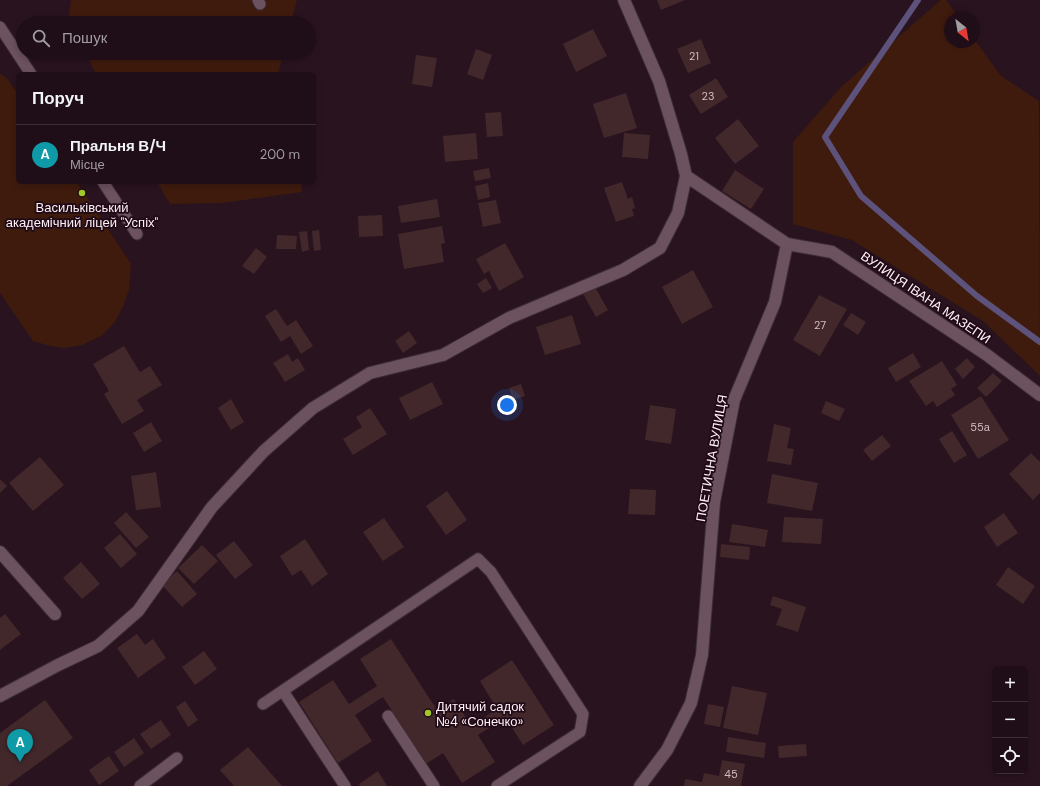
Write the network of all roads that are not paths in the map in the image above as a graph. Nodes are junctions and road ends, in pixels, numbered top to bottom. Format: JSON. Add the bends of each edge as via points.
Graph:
{"nodes":[{"id":1,"x":624,"y":0,"type":"edge"},
{"id":2,"x":0,"y":27,"type":"edge"},
{"id":3,"x":16,"y":51,"type":"edge"},
{"id":4,"x":22,"y":60,"type":"edge"},
{"id":5,"x":30,"y":72,"type":"edge"},
{"id":6,"x":686,"y":176,"type":"junction"},
{"id":7,"x":103,"y":184,"type":"edge"},
{"id":8,"x":137,"y":234,"type":"dead end"},
{"id":9,"x":787,"y":244,"type":"junction"},
{"id":10,"x":1040,"y":396,"type":"edge"},
{"id":11,"x":0,"y":552,"type":"edge"},
{"id":12,"x":55,"y":614,"type":"dead end"},
{"id":13,"x":283,"y":691,"type":"junction"},
{"id":14,"x":0,"y":696,"type":"edge"},
{"id":15,"x":263,"y":704,"type":"dead end"},
{"id":16,"x":388,"y":716,"type":"dead end"},
{"id":17,"x":177,"y":758,"type":"dead end"},
{"id":18,"x":144,"y":785,"type":"edge"},
{"id":19,"x":345,"y":786,"type":"edge"},
{"id":20,"x":434,"y":786,"type":"edge"},
{"id":21,"x":497,"y":786,"type":"edge"},
{"id":22,"x":640,"y":786,"type":"edge"}],
"edges":[{"from":1,"to":6,"type":"street","via":[[659,81]]},
{"from":2,"to":3,"type":"lane"},
{"from":4,"to":5,"type":"lane"},
{"from":6,"to":9,"type":"street"},
{"from":6,"to":14,"type":"street","via":[[678,213],[660,248],[623,270],[509,318],[443,354],[370,373],[313,408],[264,451],[212,507],[138,611],[98,646]]},
{"from":7,"to":8,"type":"lane"},
{"from":9,"to":10,"type":"street","name":"ВУЛИЦЯ ІВАНА МАЗЕПИ","via":[[832,252],[987,355]]},
{"from":9,"to":22,"type":"street","name":"ПОЕТИЧНА ВУЛИЦЯ","via":[[775,302],[734,400],[714,502],[702,655],[691,703],[667,750]]},
{"from":11,"to":12,"type":"street"},
{"from":13,"to":15,"type":"lane"},
{"from":13,"to":19,"type":"lane"},
{"from":13,"to":21,"type":"lane","via":[[478,559],[491,572],[583,714],[580,732]]},
{"from":16,"to":20,"type":"lane"},
{"from":17,"to":18,"type":"lane"}]}
